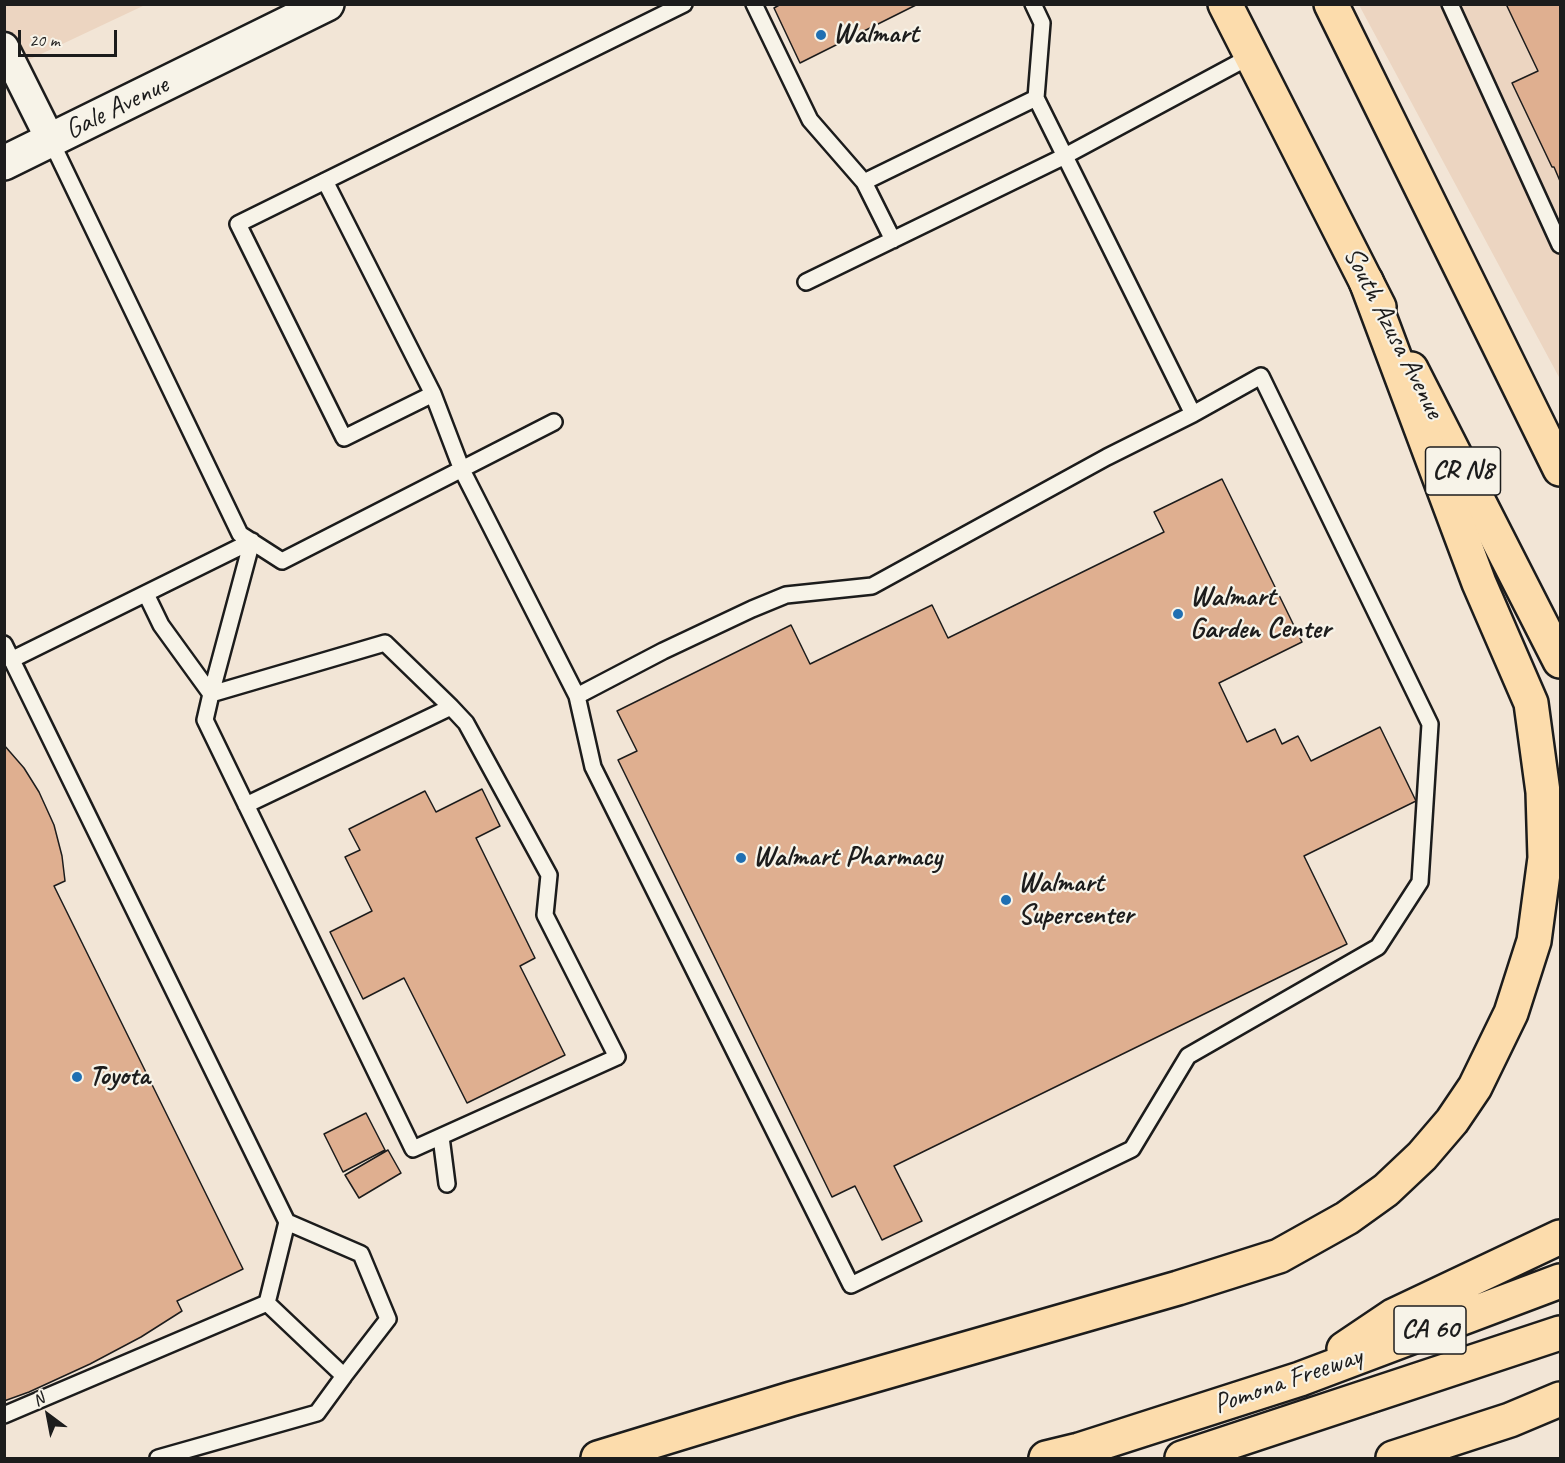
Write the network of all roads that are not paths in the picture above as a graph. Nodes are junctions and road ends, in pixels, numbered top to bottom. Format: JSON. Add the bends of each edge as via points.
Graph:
{"nodes":[{"id":1,"x":754,"y":4,"type":"edge"},
{"id":2,"x":1033,"y":4,"type":"edge"},
{"id":3,"x":1225,"y":4,"type":"edge"},
{"id":4,"x":1331,"y":4,"type":"edge"},
{"id":5,"x":1450,"y":4,"type":"edge"},
{"id":6,"x":678,"y":7,"type":"edge"},
{"id":7,"x":312,"y":8,"type":"edge"},
{"id":8,"x":4,"y":47,"type":"edge"},
{"id":9,"x":1251,"y":56,"type":"junction"},
{"id":10,"x":1036,"y":98,"type":"junction"},
{"id":11,"x":51,"y":141,"type":"junction"},
{"id":12,"x":1065,"y":156,"type":"junction"},
{"id":13,"x":4,"y":163,"type":"edge"},
{"id":14,"x":325,"y":181,"type":"junction"},
{"id":15,"x":864,"y":182,"type":"junction"},
{"id":16,"x":893,"y":240,"type":"junction"},
{"id":17,"x":1560,"y":245,"type":"edge"},
{"id":18,"x":1366,"y":281,"type":"junction"},
{"id":19,"x":806,"y":282,"type":"dead end"},
{"id":20,"x":433,"y":394,"type":"junction"},
{"id":21,"x":1193,"y":414,"type":"junction"},
{"id":22,"x":554,"y":422,"type":"dead end"},
{"id":23,"x":1560,"y":469,"type":"edge"},
{"id":24,"x":462,"y":470,"type":"junction"},
{"id":25,"x":252,"y":541,"type":"junction"},
{"id":26,"x":146,"y":594,"type":"junction"},
{"id":27,"x":4,"y":644,"type":"edge"},
{"id":28,"x":11,"y":660,"type":"junction"},
{"id":29,"x":1560,"y":661,"type":"edge"},
{"id":30,"x":212,"y":694,"type":"junction"},
{"id":31,"x":577,"y":696,"type":"junction"},
{"id":32,"x":451,"y":707,"type":"junction"},
{"id":33,"x":246,"y":805,"type":"junction"},
{"id":34,"x":441,"y":1137,"type":"junction"},
{"id":35,"x":447,"y":1184,"type":"dead end"},
{"id":36,"x":287,"y":1222,"type":"junction"},
{"id":37,"x":1560,"y":1237,"type":"edge"},
{"id":38,"x":1560,"y":1281,"type":"edge"},
{"id":39,"x":267,"y":1303,"type":"junction"},
{"id":40,"x":1560,"y":1333,"type":"edge"},
{"id":41,"x":1560,"y":1356,"type":"edge"},
{"id":42,"x":344,"y":1376,"type":"junction"},
{"id":43,"x":1300,"y":1379,"type":"junction"},
{"id":44,"x":1560,"y":1399,"type":"edge"},
{"id":45,"x":4,"y":1415,"type":"edge"},
{"id":46,"x":158,"y":1458,"type":"edge"},
{"id":47,"x":598,"y":1458,"type":"edge"},
{"id":48,"x":1046,"y":1458,"type":"edge"},
{"id":49,"x":1182,"y":1458,"type":"edge"},
{"id":50,"x":1244,"y":1458,"type":"edge"},
{"id":51,"x":1393,"y":1458,"type":"edge"}],
"edges":[{"from":1,"to":15,"type":"lane","via":[[810,120]]},
{"from":2,"to":10,"type":"lane","via":[[1042,23]]},
{"from":3,"to":9,"type":"main road","name":"South Azusa Avenue","number":"CR N8"},
{"from":4,"to":23,"type":"main road"},
{"from":5,"to":17,"type":"lane"},
{"from":6,"to":14,"type":"lane"},
{"from":7,"to":11,"type":"main road","name":"Gale Avenue"},
{"from":8,"to":11,"type":"street"},
{"from":9,"to":12,"type":"lane"},
{"from":9,"to":18,"type":"main road","name":"South Azusa Avenue","number":"CR N8"},
{"from":10,"to":12,"type":"lane"},
{"from":10,"to":15,"type":"lane"},
{"from":11,"to":13,"type":"main road","name":"Gale Avenue"},
{"from":11,"to":25,"type":"lane","via":[[240,534]]},
{"from":12,"to":16,"type":"lane"},
{"from":12,"to":21,"type":"lane"},
{"from":14,"to":20,"type":"lane"},
{"from":14,"to":20,"type":"lane","via":[[238,224],[344,438]]},
{"from":15,"to":16,"type":"lane"},
{"from":16,"to":19,"type":"lane"},
{"from":18,"to":29,"type":"main road","name":"South Azusa Avenue","number":"CR N8"},
{"from":18,"to":47,"type":"main road","via":[[1479,583],[1531,703],[1543,792],[1545,858],[1534,941],[1511,1013],[1475,1087],[1452,1121],[1386,1190],[1347,1218],[1279,1256]]},
{"from":20,"to":24,"type":"lane"},
{"from":21,"to":31,"type":"lane","via":[[872,586],[786,595]]},
{"from":21,"to":31,"type":"lane","via":[[1260,376],[1430,724],[1420,882],[1378,947],[1188,1056],[1132,1149],[851,1285],[593,767]]},
{"from":22,"to":24,"type":"lane"},
{"from":24,"to":25,"type":"lane","via":[[282,561]]},
{"from":24,"to":31,"type":"lane"},
{"from":25,"to":26,"type":"lane"},
{"from":25,"to":30,"type":"lane"},
{"from":26,"to":28,"type":"lane"},
{"from":26,"to":30,"type":"lane","via":[[161,625]]},
{"from":27,"to":28,"type":"lane"},
{"from":28,"to":36,"type":"lane"},
{"from":30,"to":32,"type":"lane","via":[[385,644]]},
{"from":30,"to":33,"type":"lane","via":[[205,720]]},
{"from":32,"to":33,"type":"lane"},
{"from":32,"to":34,"type":"lane","via":[[466,723],[549,875],[545,915],[618,1056]]},
{"from":33,"to":34,"type":"lane","via":[[413,1149]]},
{"from":34,"to":35,"type":"lane"},
{"from":36,"to":39,"type":"lane"},
{"from":36,"to":42,"type":"lane","via":[[360,1254],[388,1319]]},
{"from":37,"to":43,"type":"main road","via":[[1393,1316]]},
{"from":38,"to":43,"type":"main road","name":"Pomona Freeway","number":"CA 60"},
{"from":39,"to":42,"type":"lane"},
{"from":39,"to":45,"type":"lane"},
{"from":40,"to":49,"type":"main road"},
{"from":41,"to":50,"type":"main road"},
{"from":42,"to":46,"type":"lane","via":[[317,1413]]},
{"from":43,"to":48,"type":"main road","name":"Pomona Freeway","number":"CA 60"},
{"from":44,"to":51,"type":"main road","via":[[1510,1420]]}]}
